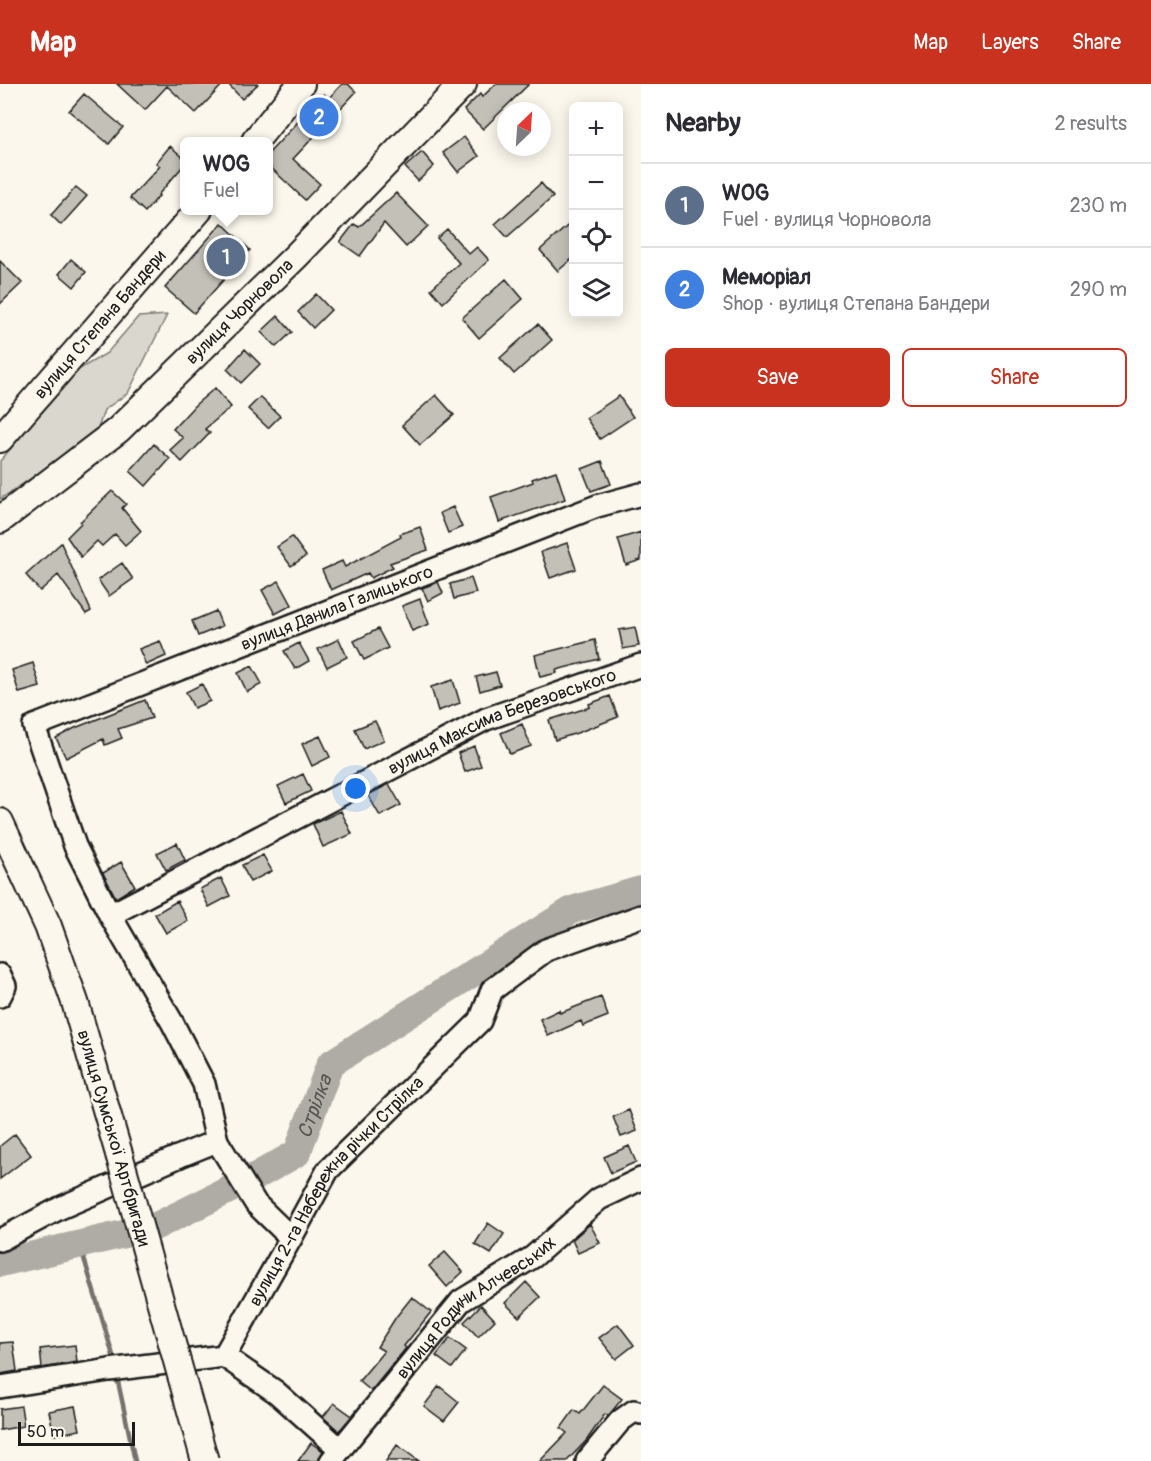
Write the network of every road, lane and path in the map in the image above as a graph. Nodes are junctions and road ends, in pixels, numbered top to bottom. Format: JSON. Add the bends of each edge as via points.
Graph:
{"nodes":[{"id":1,"x":301,"y":84,"type":"edge"},
{"id":2,"x":463,"y":84,"type":"edge"},
{"id":3,"x":258,"y":137,"type":"edge"},
{"id":4,"x":195,"y":215,"type":"edge"},
{"id":5,"x":0,"y":439,"type":"edge"},
{"id":6,"x":641,"y":494,"type":"edge"},
{"id":7,"x":0,"y":520,"type":"edge"},
{"id":8,"x":641,"y":665,"type":"edge"},
{"id":9,"x":0,"y":822,"type":"edge"},
{"id":10,"x":110,"y":915,"type":"junction"},
{"id":11,"x":641,"y":916,"type":"edge"},
{"id":12,"x":0,"y":975,"type":"edge"},
{"id":13,"x":0,"y":996,"type":"edge"},
{"id":14,"x":221,"y":1147,"type":"junction"},
{"id":15,"x":641,"y":1179,"type":"edge"},
{"id":16,"x":291,"y":1238,"type":"junction"},
{"id":17,"x":0,"y":1240,"type":"edge"},
{"id":18,"x":224,"y":1356,"type":"junction"},
{"id":19,"x":0,"y":1387,"type":"edge"},
{"id":20,"x":641,"y":1413,"type":"edge"},
{"id":21,"x":335,"y":1455,"type":"edge"},
{"id":22,"x":206,"y":1461,"type":"edge"},
{"id":23,"x":587,"y":1461,"type":"edge"}],
"edges":[{"from":1,"to":3,"type":"main road"},
{"from":2,"to":7,"type":"main road","name":"вулиця Чорновола","via":[[296,256],[118,430]]},
{"from":4,"to":5,"type":"main road","name":"вулиця Степана Бандери"},
{"from":6,"to":10,"type":"street","name":"вулиця Данила Галицького","via":[[597,506],[34,726],[75,846]]},
{"from":8,"to":10,"type":"street","name":"вулиця Максима Березовського","via":[[486,719]]},
{"from":9,"to":22,"type":"main road","name":"вулиця Сумської Артбригади","bridge":true,"via":[[48,926],[75,1002]]},
{"from":10,"to":14,"type":"street","via":[[204,1084]]},
{"from":11,"to":16,"type":"street","name":"вулиця 2-га Набережна річки Стрілка","via":[[546,950],[492,990],[480,1021],[328,1170]]},
{"from":12,"to":13,"type":"street","via":[[4,986]]},
{"from":14,"to":16,"type":"street","via":[[256,1204]]},
{"from":14,"to":17,"type":"street","via":[[180,1156],[60,1208]]},
{"from":15,"to":21,"type":"street","name":"вулиця Родини Алчевських","via":[[599,1198],[533,1257],[461,1300]]},
{"from":16,"to":18,"type":"street","name":"вулиця 2-га Набережна річки Стрілка"},
{"from":18,"to":19,"type":"street"},
{"from":18,"to":21,"type":"street","via":[[276,1392]]},
{"from":20,"to":23,"type":"street","via":[[634,1411],[620,1421]]}]}
